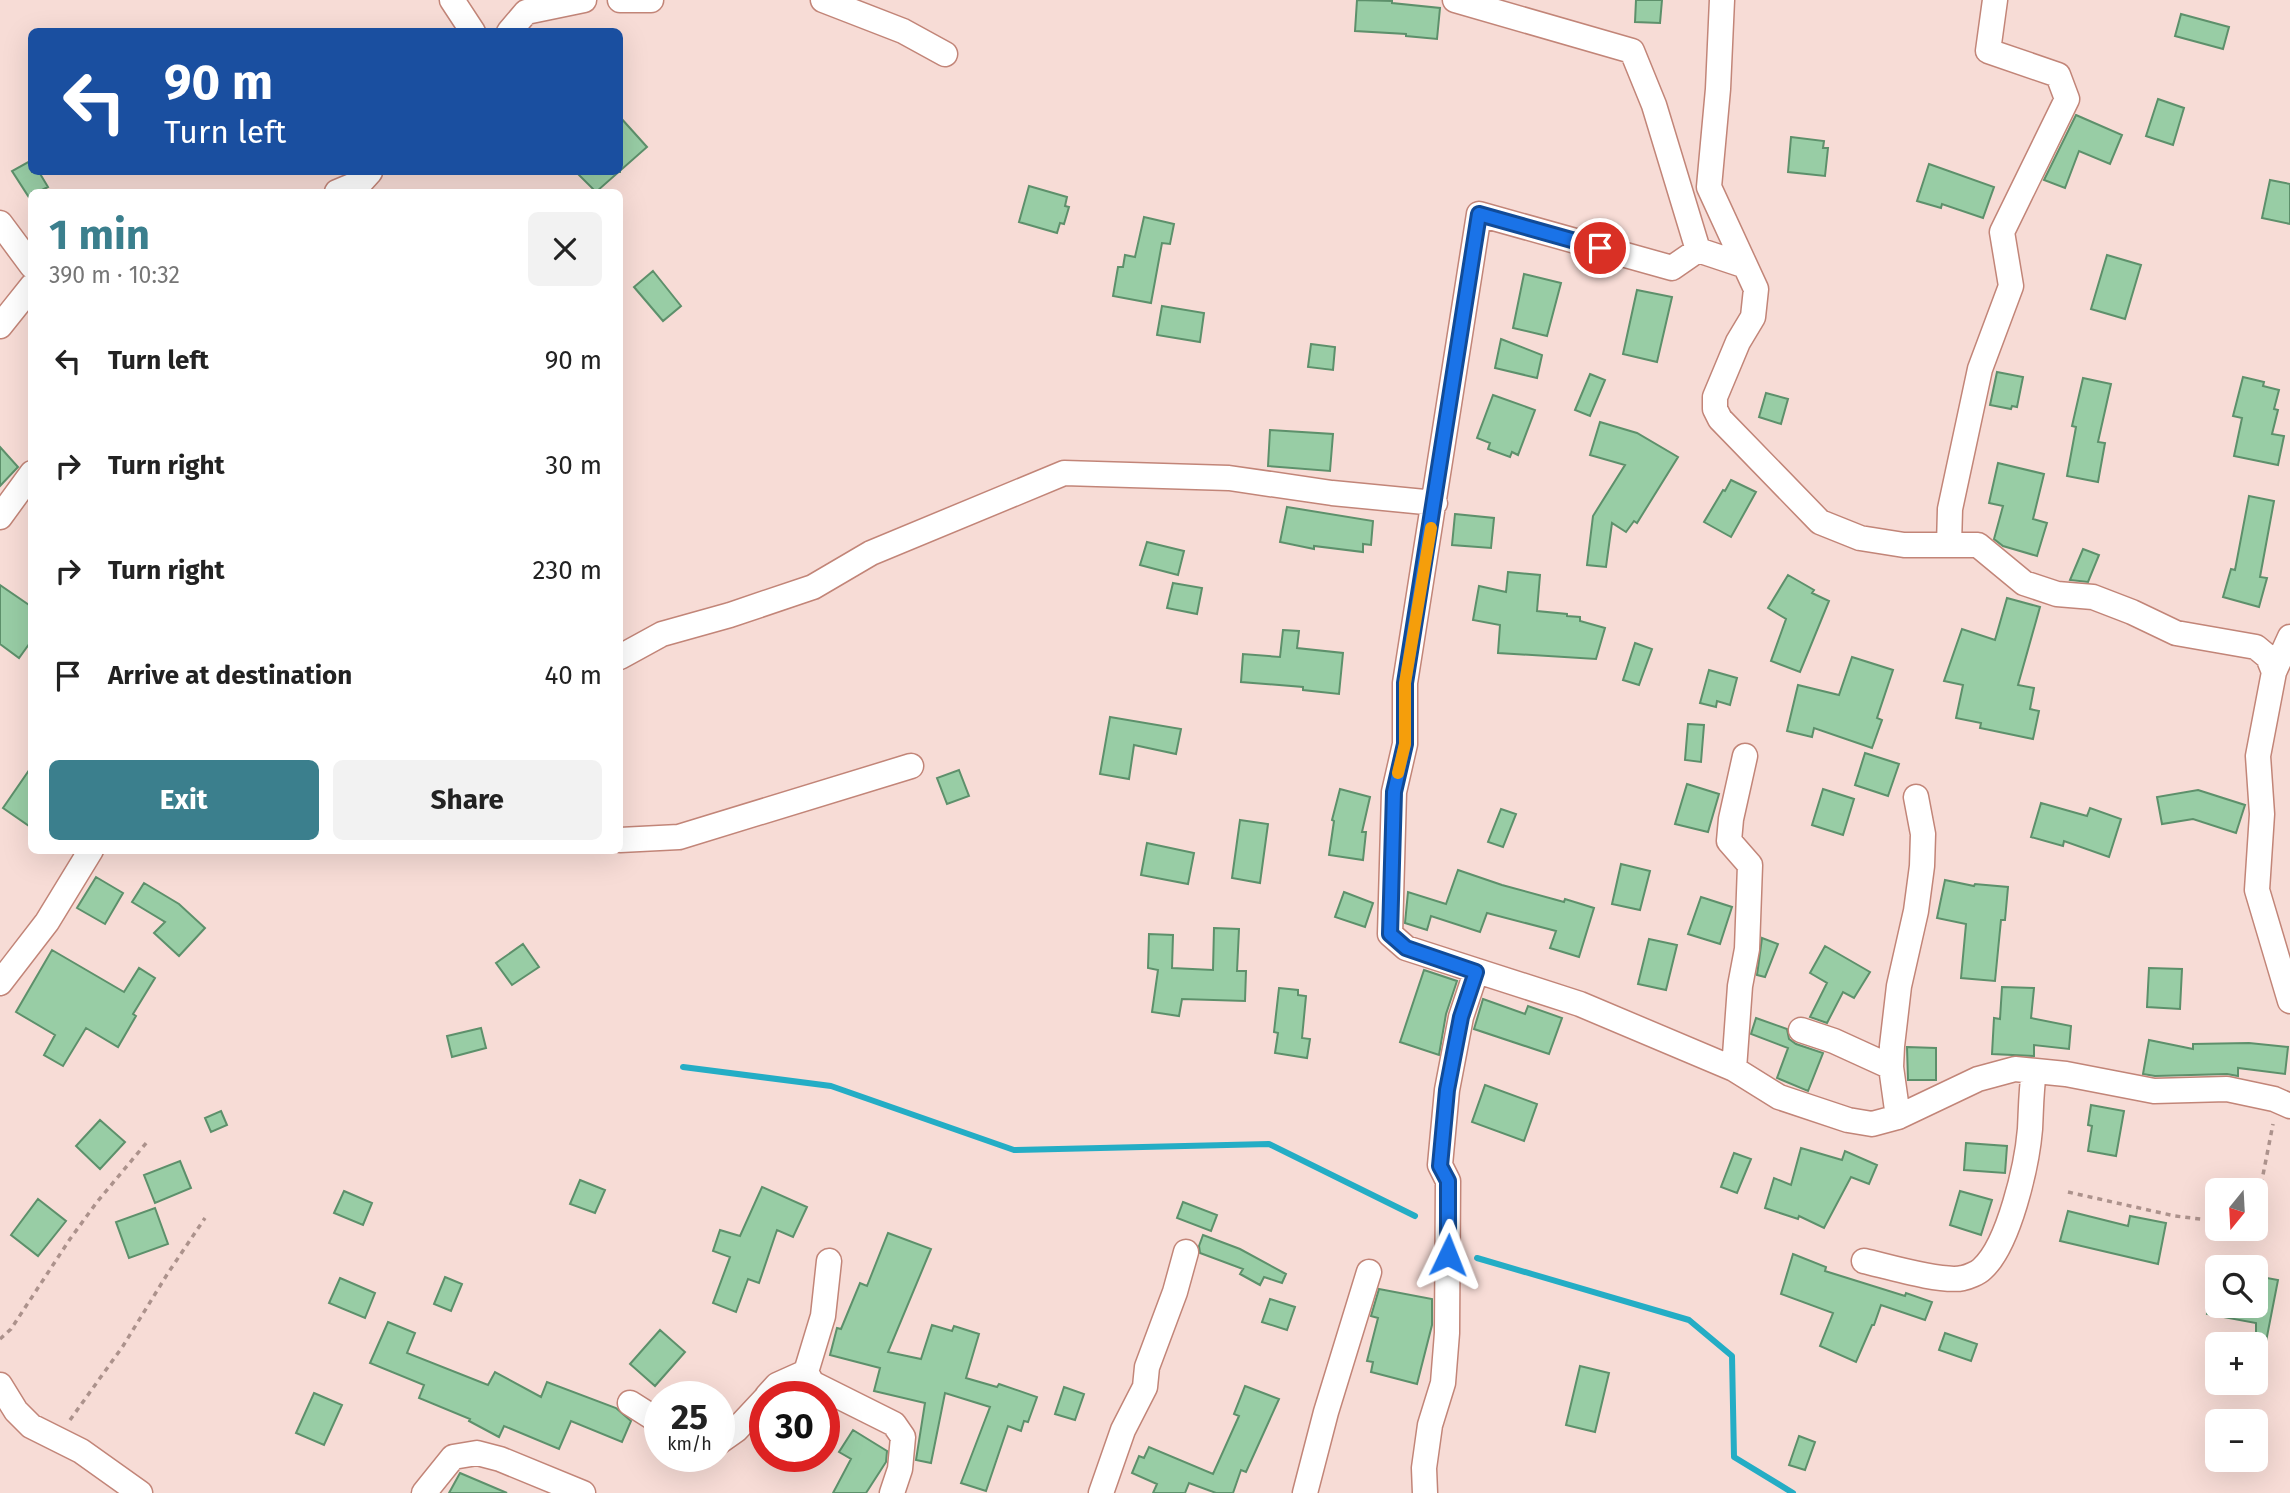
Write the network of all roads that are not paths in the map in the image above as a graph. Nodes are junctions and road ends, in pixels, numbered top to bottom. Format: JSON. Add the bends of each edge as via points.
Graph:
{"nodes":[{"id":1,"x":452,"y":0,"type":"edge"},
{"id":2,"x":584,"y":0,"type":"edge"},
{"id":3,"x":620,"y":0,"type":"edge"},
{"id":4,"x":651,"y":0,"type":"edge"},
{"id":5,"x":823,"y":0,"type":"edge"},
{"id":6,"x":1455,"y":0,"type":"edge"},
{"id":7,"x":1722,"y":0,"type":"edge"},
{"id":8,"x":1995,"y":0,"type":"edge"},
{"id":9,"x":470,"y":28,"type":"edge"},
{"id":10,"x":512,"y":28,"type":"edge"},
{"id":11,"x":945,"y":54,"type":"dead end"},
{"id":12,"x":367,"y":175,"type":"edge"},
{"id":13,"x":344,"y":189,"type":"edge"},
{"id":14,"x":0,"y":223,"type":"edge"},
{"id":15,"x":1698,"y":250,"type":"junction"},
{"id":16,"x":28,"y":261,"type":"edge"},
{"id":17,"x":1743,"y":265,"type":"junction"},
{"id":18,"x":28,"y":291,"type":"edge"},
{"id":19,"x":0,"y":326,"type":"edge"},
{"id":20,"x":28,"y":478,"type":"edge"},
{"id":21,"x":1435,"y":503,"type":"junction"},
{"id":22,"x":0,"y":517,"type":"edge"},
{"id":23,"x":1949,"y":545,"type":"junction"},
{"id":24,"x":2290,"y":638,"type":"edge"},
{"id":25,"x":623,"y":655,"type":"edge"},
{"id":26,"x":2274,"y":672,"type":"junction"},
{"id":27,"x":1745,"y":755,"type":"dead end"},
{"id":28,"x":911,"y":766,"type":"dead end"},
{"id":29,"x":1916,"y":797,"type":"dead end"},
{"id":30,"x":623,"y":840,"type":"edge"},
{"id":31,"x":90,"y":854,"type":"edge"},
{"id":32,"x":1476,"y":972,"type":"junction"},
{"id":33,"x":0,"y":983,"type":"edge"},
{"id":34,"x":2290,"y":1001,"type":"edge"},
{"id":35,"x":1801,"y":1030,"type":"dead end"},
{"id":36,"x":1891,"y":1067,"type":"junction"},
{"id":37,"x":1734,"y":1069,"type":"junction"},
{"id":38,"x":2034,"y":1071,"type":"junction"},
{"id":39,"x":2282,"y":1111,"type":"edge"},
{"id":40,"x":1898,"y":1117,"type":"junction"},
{"id":41,"x":1186,"y":1252,"type":"dead end"},
{"id":42,"x":830,"y":1261,"type":"dead end"},
{"id":43,"x":1864,"y":1261,"type":"dead end"},
{"id":44,"x":1369,"y":1272,"type":"dead end"},
{"id":45,"x":806,"y":1373,"type":"junction"},
{"id":46,"x":787,"y":1381,"type":"edge"},
{"id":47,"x":0,"y":1385,"type":"edge"},
{"id":48,"x":631,"y":1403,"type":"dead end"},
{"id":49,"x":644,"y":1412,"type":"edge"},
{"id":50,"x":749,"y":1416,"type":"edge"},
{"id":51,"x":735,"y":1431,"type":"edge"},
{"id":52,"x":139,"y":1493,"type":"edge"},
{"id":53,"x":424,"y":1493,"type":"edge"},
{"id":54,"x":583,"y":1493,"type":"edge"},
{"id":55,"x":892,"y":1493,"type":"edge"},
{"id":56,"x":1101,"y":1493,"type":"edge"},
{"id":57,"x":1305,"y":1493,"type":"edge"},
{"id":58,"x":1425,"y":1493,"type":"edge"}],
"edges":[{"from":1,"to":9,"type":"street"},
{"from":2,"to":10,"type":"street","via":[[526,12]]},
{"from":3,"to":4,"type":"street"},
{"from":5,"to":11,"type":"street","via":[[903,31]]},
{"from":6,"to":15,"type":"street","via":[[1632,51],[1654,105]]},
{"from":7,"to":17,"type":"street","via":[[1709,187]]},
{"from":8,"to":23,"type":"street","via":[[1989,51],[2058,75],[2067,99],[2002,232],[2011,286],[1980,369],[1950,509]]},
{"from":12,"to":13,"type":"street"},
{"from":14,"to":16,"type":"street"},
{"from":15,"to":17,"type":"street"},
{"from":15,"to":21,"type":"street","via":[[1672,268],[1479,214]]},
{"from":17,"to":23,"type":"street","via":[[1756,289],[1753,317],[1715,397],[1720,418],[1820,522],[1860,538],[1904,545]]},
{"from":18,"to":19,"type":"street"},
{"from":20,"to":22,"type":"street"},
{"from":21,"to":25,"type":"street","via":[[1229,478],[1064,473],[872,553],[813,587],[662,634]]},
{"from":21,"to":32,"type":"street","via":[[1405,683],[1405,744],[1394,792],[1390,934],[1406,948]]},
{"from":23,"to":26,"type":"street","via":[[1978,545],[2024,583],[2057,594],[2093,597],[2176,634],[2256,647],[2268,657]]},
{"from":24,"to":26,"type":"street"},
{"from":26,"to":34,"type":"street","via":[[2259,756],[2262,814],[2257,890]]},
{"from":27,"to":37,"type":"street","via":[[1728,841],[1750,865]]},
{"from":28,"to":30,"type":"street","via":[[679,837]]},
{"from":29,"to":36,"type":"street","via":[[1923,834],[1922,866],[1899,986]]},
{"from":31,"to":33,"type":"street","via":[[47,922]]},
{"from":32,"to":37,"type":"street","via":[[1580,1004]]},
{"from":32,"to":58,"type":"street","via":[[1461,1017],[1442,1140],[1440,1166],[1448,1181],[1447,1333],[1443,1383],[1430,1425],[1424,1468]]},
{"from":35,"to":36,"type":"street"},
{"from":36,"to":40,"type":"street"},
{"from":37,"to":40,"type":"street","via":[[1779,1097],[1848,1120],[1872,1124]]},
{"from":38,"to":39,"type":"street","via":[[2154,1091],[2227,1089],[2274,1099]]},
{"from":38,"to":40,"type":"street","via":[[2015,1069],[1978,1079]]},
{"from":38,"to":43,"type":"street","via":[[2023,1176],[2010,1219],[1982,1270],[1961,1279]]},
{"from":41,"to":56,"type":"street","via":[[1147,1367],[1145,1387]]},
{"from":42,"to":45,"type":"street","via":[[822,1316]]},
{"from":44,"to":57,"type":"street"},
{"from":45,"to":46,"type":"street"},
{"from":45,"to":55,"type":"street","via":[[812,1384],[894,1424],[903,1437]]},
{"from":47,"to":52,"type":"street","via":[[31,1426],[81,1451]]},
{"from":48,"to":49,"type":"street"},
{"from":50,"to":51,"type":"street"},
{"from":53,"to":54,"type":"street","via":[[453,1457],[477,1453]]}]}
